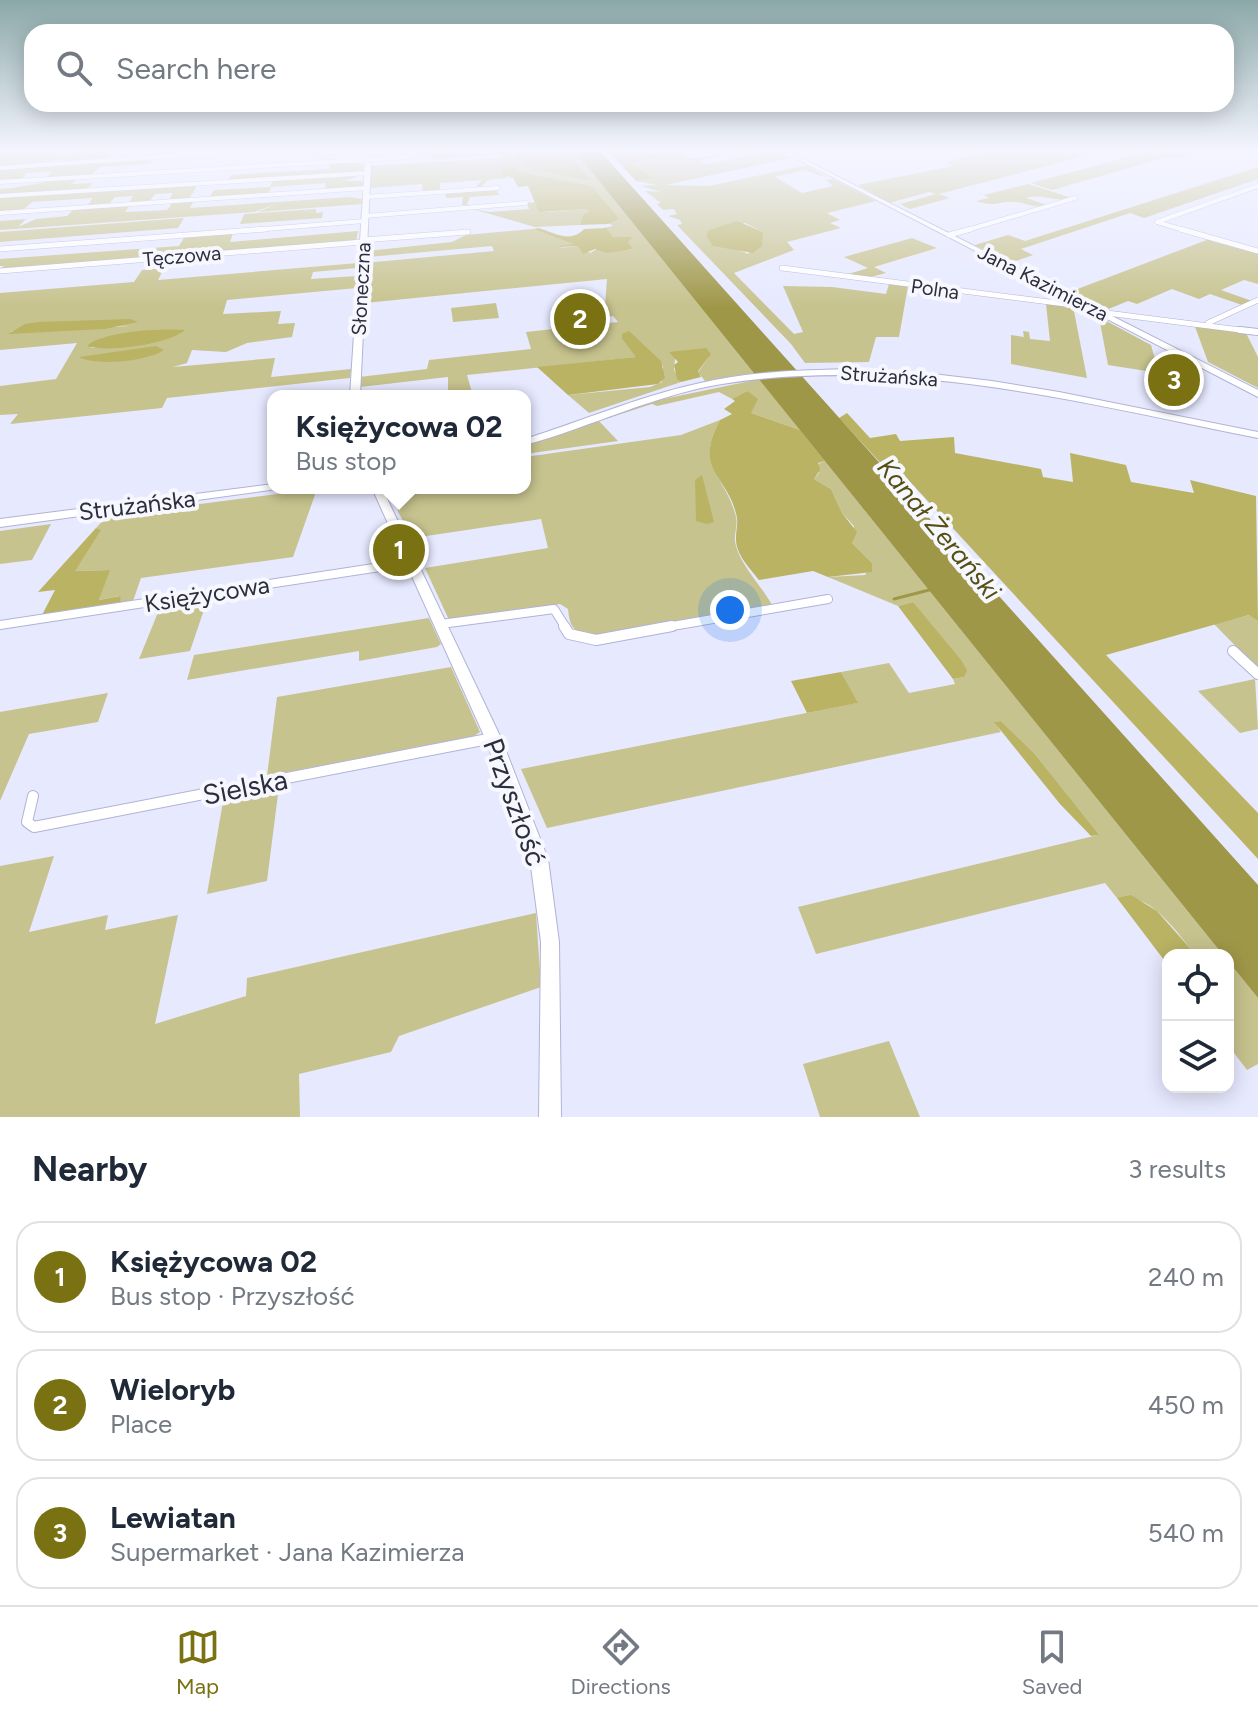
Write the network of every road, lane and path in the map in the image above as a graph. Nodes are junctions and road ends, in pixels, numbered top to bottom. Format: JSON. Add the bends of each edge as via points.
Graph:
{"nodes":[{"id":1,"x":172,"y":203,"type":"edge"},
{"id":2,"x":366,"y":203,"type":"edge"},
{"id":3,"x":525,"y":203,"type":"edge"},
{"id":4,"x":886,"y":203,"type":"edge"},
{"id":5,"x":1058,"y":203,"type":"edge"},
{"id":6,"x":1210,"y":203,"type":"edge"},
{"id":7,"x":0,"y":213,"type":"edge"},
{"id":8,"x":365,"y":218,"type":"junction"},
{"id":9,"x":468,"y":232,"type":"dead end"},
{"id":10,"x":949,"y":235,"type":"junction"},
{"id":11,"x":363,"y":241,"type":"junction"},
{"id":12,"x":0,"y":249,"type":"edge"},
{"id":13,"x":1258,"y":251,"type":"edge"},
{"id":14,"x":782,"y":268,"type":"dead end"},
{"id":15,"x":0,"y":271,"type":"edge"},
{"id":16,"x":1258,"y":300,"type":"edge"},
{"id":17,"x":1089,"y":307,"type":"junction"},
{"id":18,"x":1099,"y":312,"type":"junction"},
{"id":19,"x":1205,"y":324,"type":"junction"},
{"id":20,"x":1258,"y":332,"type":"edge"},
{"id":21,"x":355,"y":390,"type":"edge"},
{"id":22,"x":1258,"y":394,"type":"edge"},
{"id":23,"x":1258,"y":435,"type":"edge"},
{"id":24,"x":531,"y":440,"type":"edge"},
{"id":25,"x":267,"y":488,"type":"edge"},
{"id":26,"x":380,"y":494,"type":"edge"},
{"id":27,"x":388,"y":494,"type":"edge"},
{"id":28,"x":388,"y":507,"type":"junction"},
{"id":29,"x":0,"y":523,"type":"edge"},
{"id":30,"x":413,"y":562,"type":"junction"},
{"id":31,"x":828,"y":599,"type":"dead end"},
{"id":32,"x":441,"y":624,"type":"junction"},
{"id":33,"x":0,"y":625,"type":"edge"},
{"id":34,"x":1233,"y":651,"type":"dead end"},
{"id":35,"x":1258,"y":674,"type":"edge"},
{"id":36,"x":493,"y":738,"type":"junction"},
{"id":37,"x":33,"y":796,"type":"dead end"},
{"id":38,"x":550,"y":1117,"type":"edge"}],
"edges":[{"from":1,"to":7,"type":"street"},
{"from":2,"to":8,"type":"main road","name":"Słoneczna"},
{"from":3,"to":8,"type":"street"},
{"from":4,"to":10,"type":"main road","name":"Jana Kazimierza"},
{"from":5,"to":10,"type":"street"},
{"from":6,"to":13,"type":"street","via":[[1157,222]]},
{"from":8,"to":11,"type":"main road","name":"Słoneczna"},
{"from":8,"to":12,"type":"street"},
{"from":9,"to":11,"type":"street","name":"Tęczowa"},
{"from":10,"to":17,"type":"main road","name":"Jana Kazimierza"},
{"from":11,"to":15,"type":"street","name":"Tęczowa"},
{"from":11,"to":21,"type":"main road","name":"Słoneczna"},
{"from":14,"to":17,"type":"street","name":"Polna"},
{"from":16,"to":19,"type":"street"},
{"from":17,"to":18,"type":"main road","name":"Jana Kazimierza"},
{"from":18,"to":19,"type":"street"},
{"from":18,"to":22,"type":"main road","name":"Jana Kazimierza"},
{"from":19,"to":20,"type":"street"},
{"from":23,"to":24,"type":"main road","name":"Strużańska","via":[[954,380],[817,372],[746,378],[669,393]]},
{"from":25,"to":29,"type":"main road","name":"Strużańska"},
{"from":26,"to":28,"type":"main road","name":"Przyszłość"},
{"from":27,"to":28,"type":"main road","name":"Przyszłość"},
{"from":28,"to":30,"type":"main road","name":"Przyszłość"},
{"from":30,"to":32,"type":"main road","name":"Przyszłość"},
{"from":30,"to":33,"type":"street","name":"Księżycowa"},
{"from":31,"to":32,"type":"street","via":[[596,640],[572,636],[559,612],[549,608]]},
{"from":32,"to":36,"type":"main road","name":"Przyszłość"},
{"from":34,"to":35,"type":"street"},
{"from":36,"to":37,"type":"street","name":"Sielska","via":[[34,827],[27,822]]},
{"from":36,"to":38,"type":"main road","name":"Przyszłość","via":[[530,832],[545,893],[552,1006]]}]}
